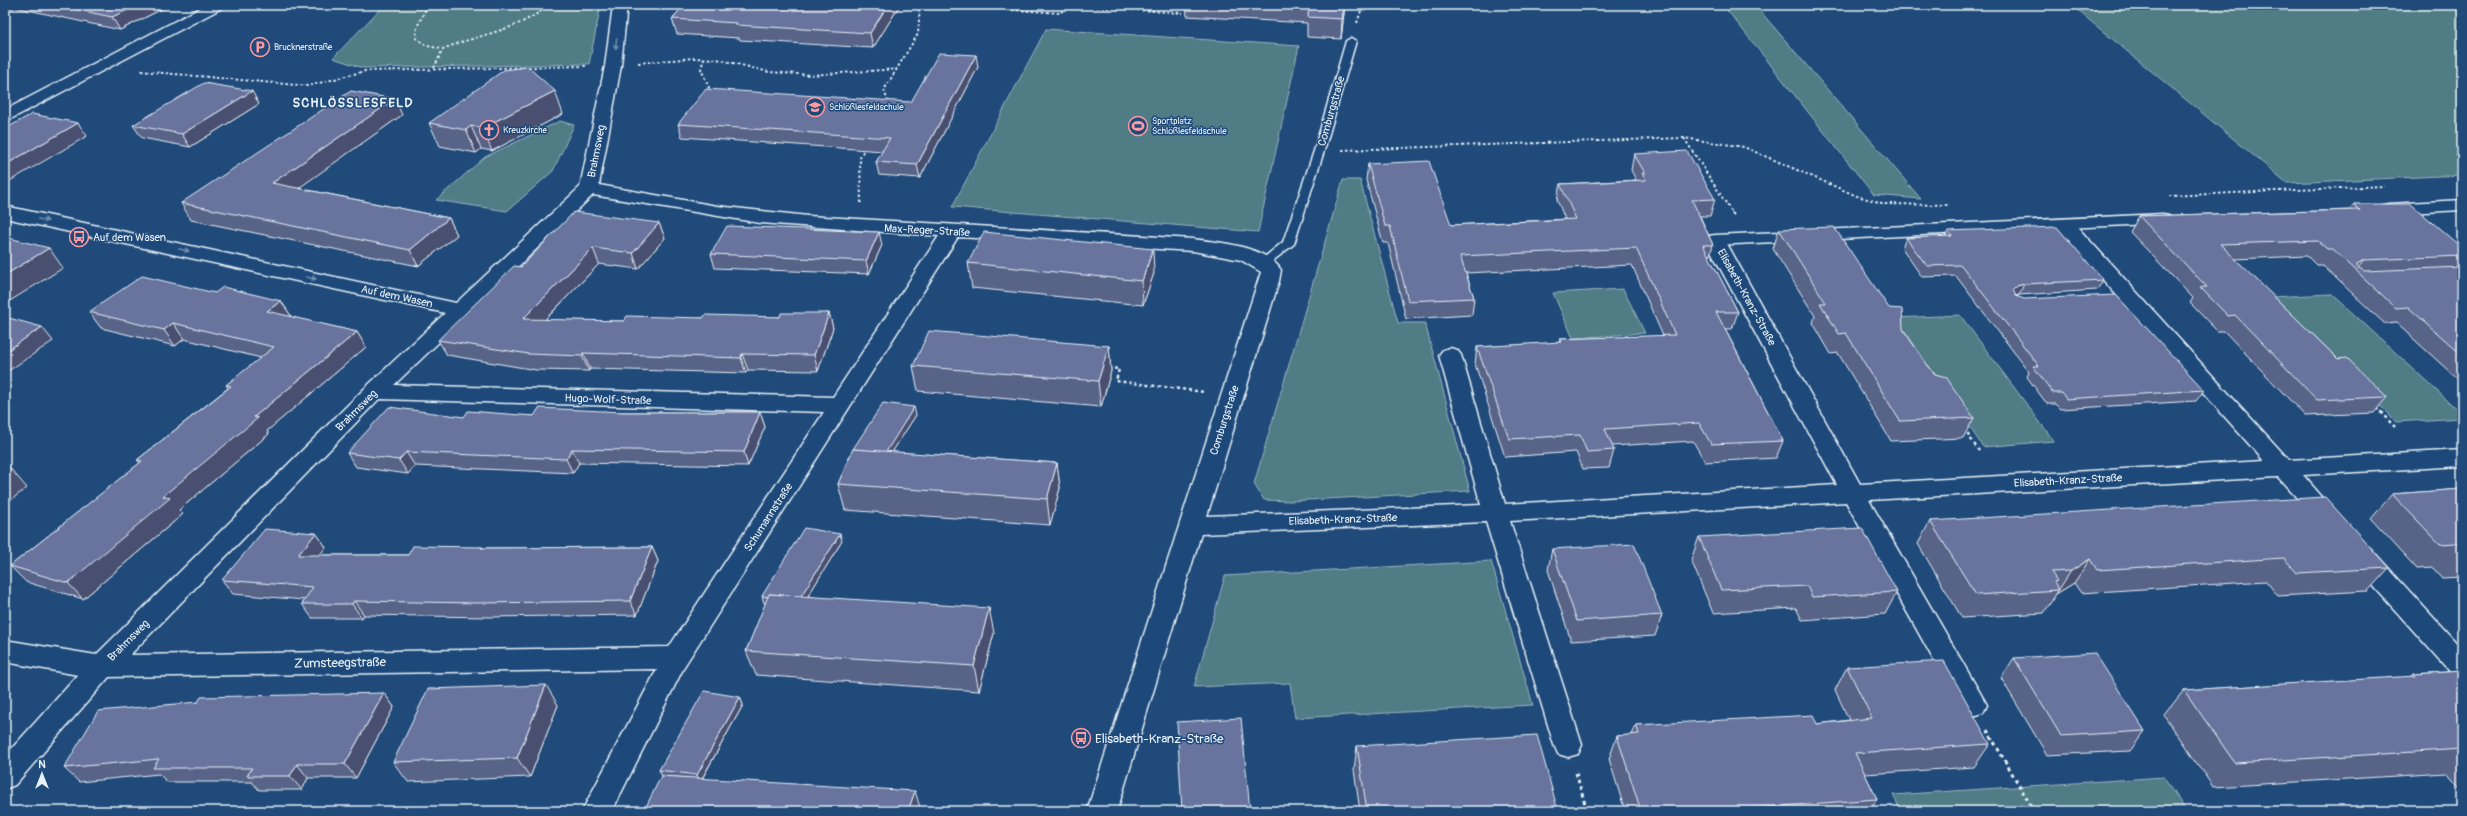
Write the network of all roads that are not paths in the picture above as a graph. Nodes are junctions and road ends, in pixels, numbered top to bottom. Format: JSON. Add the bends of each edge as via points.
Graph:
{"nodes":[{"id":1,"x":217,"y":5,"type":"edge"},
{"id":2,"x":620,"y":5,"type":"edge"},
{"id":3,"x":1351,"y":41,"type":"dead end"},
{"id":4,"x":5,"y":117,"type":"edge"},
{"id":5,"x":589,"y":189,"type":"junction"},
{"id":6,"x":2462,"y":205,"type":"edge"},
{"id":7,"x":2409,"y":208,"type":"junction"},
{"id":8,"x":2370,"y":210,"type":"edge"},
{"id":9,"x":5,"y":212,"type":"edge"},
{"id":10,"x":2177,"y":219,"type":"edge"},
{"id":11,"x":2064,"y":224,"type":"junction"},
{"id":12,"x":2433,"y":227,"type":"edge"},
{"id":13,"x":952,"y":231,"type":"junction"},
{"id":14,"x":1715,"y":240,"type":"joint"},
{"id":15,"x":1265,"y":262,"type":"junction"},
{"id":16,"x":2129,"y":297,"type":"junction"},
{"id":17,"x":2106,"y":298,"type":"edge"},
{"id":18,"x":460,"y":310,"type":"junction"},
{"id":19,"x":1450,"y":355,"type":"dead end"},
{"id":20,"x":374,"y":392,"type":"junction"},
{"id":21,"x":841,"y":405,"type":"junction"},
{"id":22,"x":2462,"y":458,"type":"edge"},
{"id":23,"x":2283,"y":468,"type":"junction"},
{"id":24,"x":1853,"y":491,"type":"junction"},
{"id":25,"x":1495,"y":513,"type":"junction"},
{"id":26,"x":1190,"y":526,"type":"junction"},
{"id":27,"x":5,"y":652,"type":"edge"},
{"id":28,"x":676,"y":658,"type":"junction"},
{"id":29,"x":103,"y":665,"type":"junction"},
{"id":30,"x":2462,"y":667,"type":"edge"},
{"id":31,"x":1973,"y":705,"type":"road end"},
{"id":32,"x":1568,"y":745,"type":"road end"},
{"id":33,"x":5,"y":776,"type":"edge"},
{"id":34,"x":597,"y":811,"type":"edge"},
{"id":35,"x":1102,"y":811,"type":"edge"}],
"edges":[{"from":1,"to":4,"type":"street"},
{"from":2,"to":5,"type":"street","name":"Brahmsweg","one_way":true,"via":[[613,66]]},
{"from":3,"to":15,"type":"lane","name":"Comburgstraße","via":[[1319,151],[1288,244]]},
{"from":5,"to":13,"type":"street","name":"Max-Reger-Straße","via":[[752,216]]},
{"from":5,"to":18,"type":"street","name":"Brahmsweg"},
{"from":6,"to":7,"type":"street"},
{"from":7,"to":8,"type":"street"},
{"from":7,"to":12,"type":"street"},
{"from":9,"to":18,"type":"street","name":"Auf dem Wasen","one_way":true},
{"from":10,"to":11,"type":"street","name":"Elisabeth-Kranz-Straße"},
{"from":11,"to":14,"type":"street","name":"Elisabeth-Kranz-Straße"},
{"from":11,"to":16,"type":"street"},
{"from":13,"to":15,"type":"street","name":"Max-Reger-Straße","via":[[1179,244],[1246,254]]},
{"from":13,"to":21,"type":"street","name":"Schumannstraße"},
{"from":14,"to":24,"type":"street","name":"Elisabeth-Kranz-Straße"},
{"from":15,"to":26,"type":"street","name":"Comburgstraße","via":[[1271,270],[1269,281]]},
{"from":16,"to":17,"type":"street"},
{"from":16,"to":23,"type":"street"},
{"from":18,"to":20,"type":"street","name":"Brahmsweg"},
{"from":19,"to":25,"type":"street"},
{"from":20,"to":21,"type":"street","name":"Hugo-Wolf-Straße"},
{"from":20,"to":29,"type":"street","name":"Brahmsweg"},
{"from":21,"to":28,"type":"street","name":"Schumannstraße"},
{"from":22,"to":23,"type":"street","name":"Elisabeth-Kranz-Straße"},
{"from":23,"to":24,"type":"street","name":"Elisabeth-Kranz-Straße"},
{"from":23,"to":30,"type":"street"},
{"from":24,"to":25,"type":"street","name":"Elisabeth-Kranz-Straße"},
{"from":24,"to":31,"type":"street","name":"Elisabeth-Kranz-Straße"},
{"from":25,"to":26,"type":"street","name":"Elisabeth-Kranz-Straße"},
{"from":25,"to":32,"type":"street"},
{"from":26,"to":35,"type":"street","name":"Comburgstraße"},
{"from":27,"to":29,"type":"street","name":"Zumsteegstraße","via":[[91,666]]},
{"from":28,"to":29,"type":"street","name":"Zumsteegstraße"},
{"from":28,"to":34,"type":"street","name":"Schumannstraße"},
{"from":29,"to":33,"type":"street","name":"Brahmsweg"}]}
